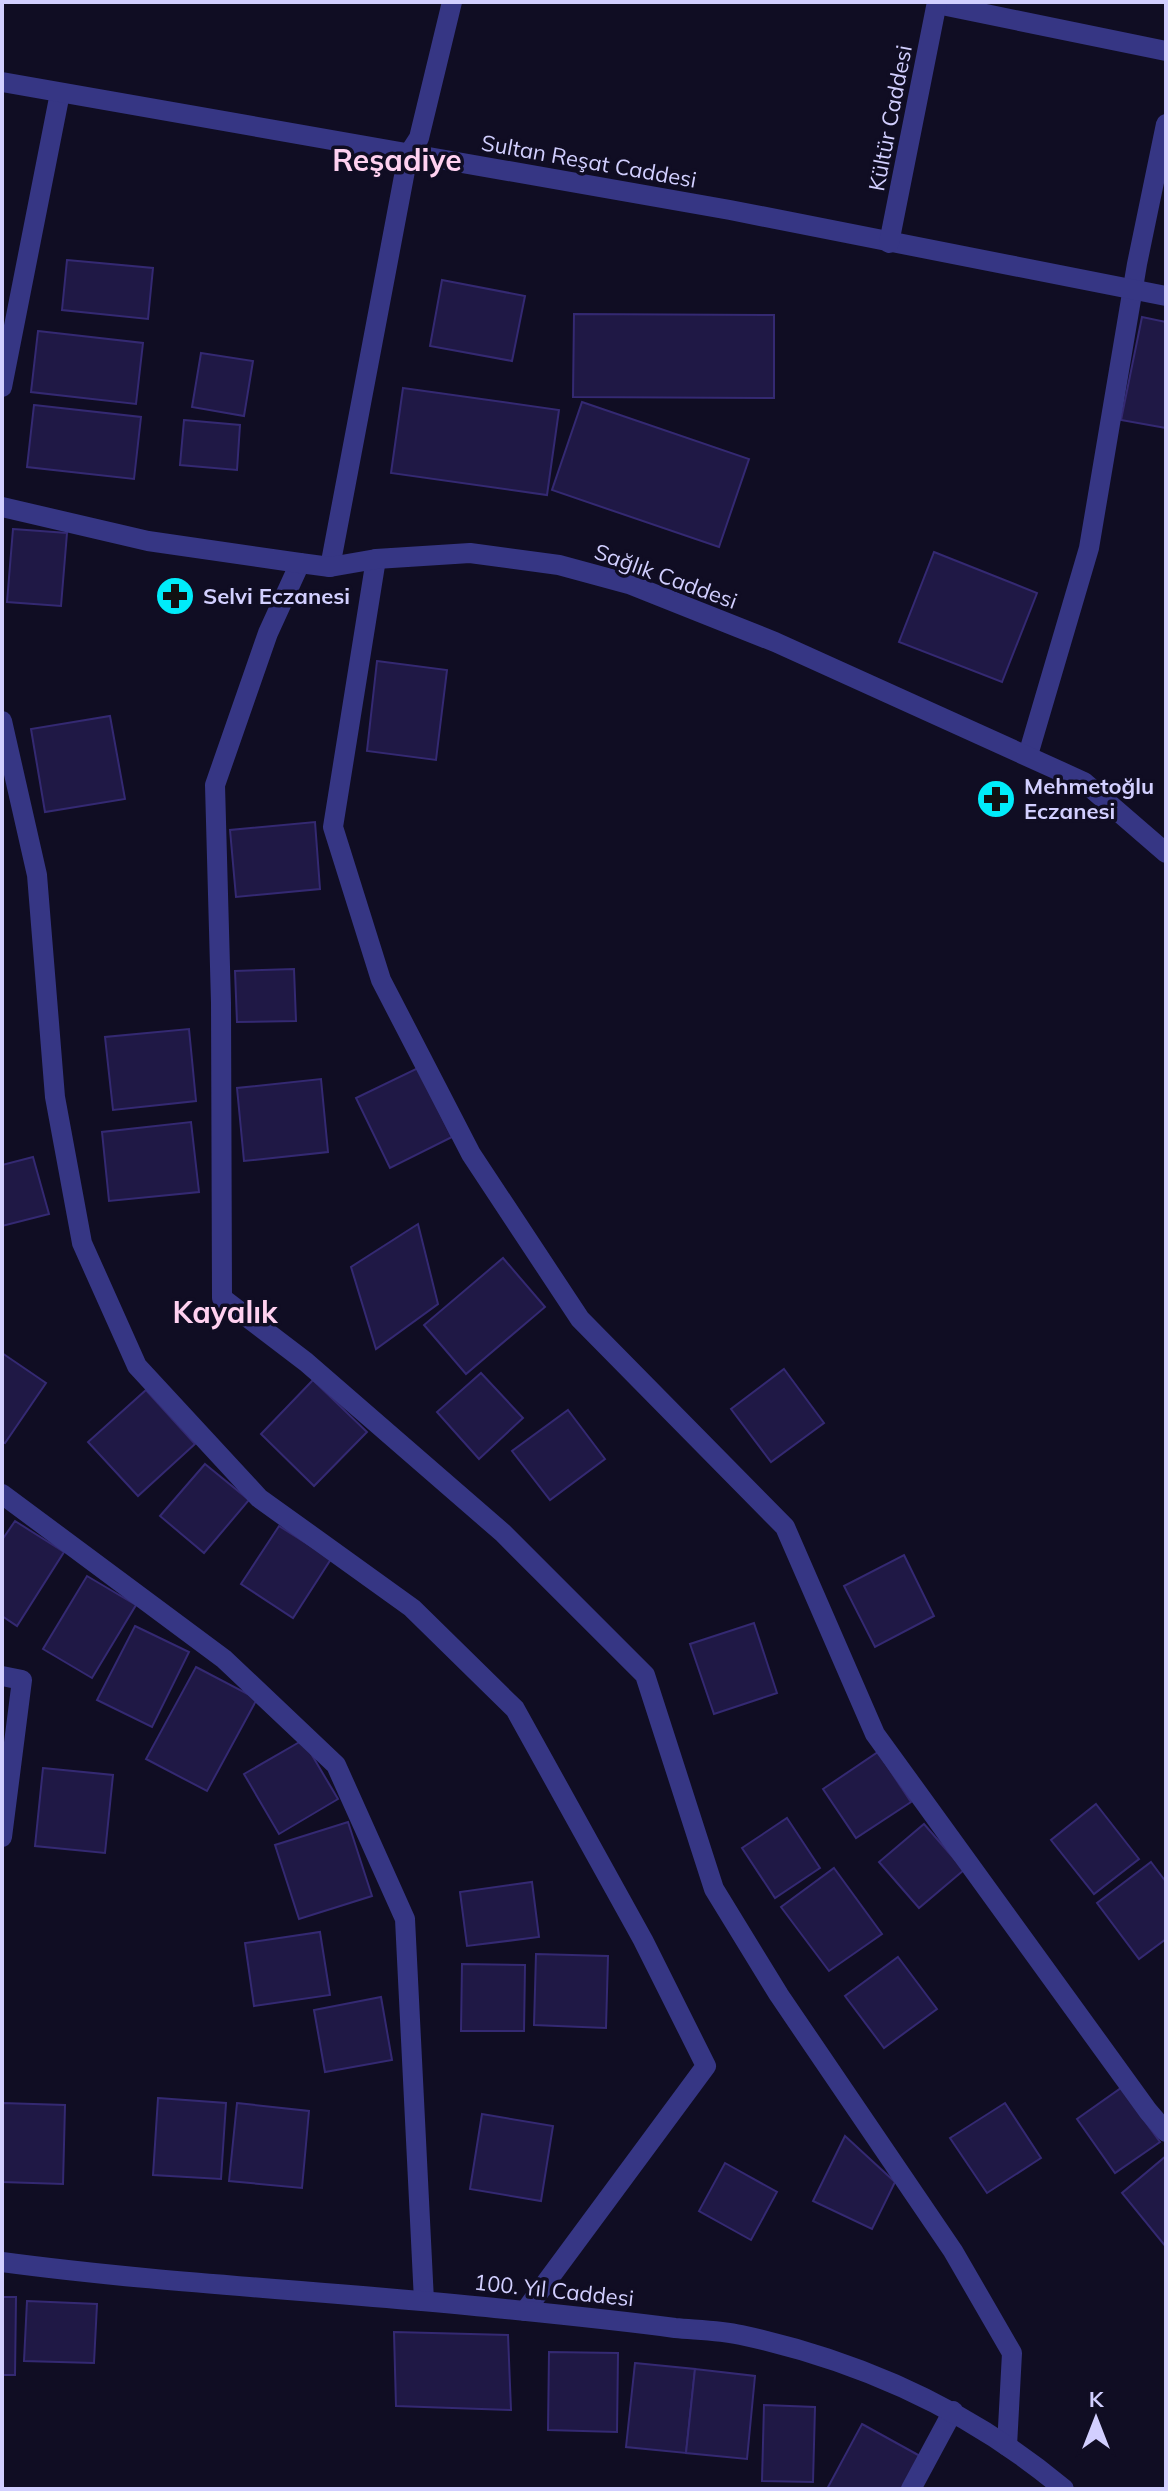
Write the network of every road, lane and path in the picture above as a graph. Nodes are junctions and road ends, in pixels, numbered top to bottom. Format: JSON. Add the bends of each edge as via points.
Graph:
{"nodes":[{"id":1,"x":452,"y":2,"type":"edge"},
{"id":2,"x":937,"y":3,"type":"edge"},
{"id":3,"x":1166,"y":51,"type":"edge"},
{"id":4,"x":2,"y":82,"type":"edge"},
{"id":5,"x":60,"y":93,"type":"junction"},
{"id":6,"x":1166,"y":124,"type":"edge"},
{"id":7,"x":408,"y":155,"type":"junction"},
{"id":8,"x":889,"y":243,"type":"junction"},
{"id":9,"x":1133,"y":289,"type":"junction"},
{"id":10,"x":1166,"y":296,"type":"edge"},
{"id":11,"x":2,"y":387,"type":"edge"},
{"id":12,"x":2,"y":507,"type":"edge"},
{"id":13,"x":376,"y":559,"type":"junction"},
{"id":14,"x":300,"y":563,"type":"junction"},
{"id":15,"x":330,"y":567,"type":"junction"},
{"id":16,"x":2,"y":721,"type":"edge"},
{"id":17,"x":1028,"y":755,"type":"junction"},
{"id":18,"x":1166,"y":853,"type":"edge"},
{"id":19,"x":2,"y":1494,"type":"edge"},
{"id":20,"x":2,"y":1676,"type":"edge"},
{"id":21,"x":2,"y":1837,"type":"edge"},
{"id":22,"x":1166,"y":2132,"type":"edge"},
{"id":23,"x":2,"y":2262,"type":"edge"},
{"id":24,"x":424,"y":2301,"type":"junction"},
{"id":25,"x":525,"y":2311,"type":"junction"},
{"id":26,"x":953,"y":2411,"type":"junction"},
{"id":27,"x":1007,"y":2446,"type":"junction"},
{"id":28,"x":911,"y":2489,"type":"edge"},
{"id":29,"x":1064,"y":2489,"type":"edge"}],
"edges":[{"from":1,"to":7,"type":"street","via":[[419,138]]},
{"from":2,"to":3,"type":"street"},
{"from":2,"to":8,"type":"street","name":"Kültür Caddesi"},
{"from":4,"to":5,"type":"street","name":"Sultan Reşat Caddesi"},
{"from":5,"to":7,"type":"street","name":"Sultan Reşat Caddesi"},
{"from":5,"to":11,"type":"street"},
{"from":6,"to":9,"type":"street"},
{"from":7,"to":8,"type":"street","name":"Sultan Reşat Caddesi"},
{"from":7,"to":15,"type":"street"},
{"from":8,"to":9,"type":"street","name":"Sultan Reşat Caddesi"},
{"from":9,"to":10,"type":"street","name":"Sultan Reşat Caddesi"},
{"from":9,"to":17,"type":"street","via":[[1089,548]]},
{"from":12,"to":14,"type":"street","name":"Sağlık Caddesi","via":[[148,541]]},
{"from":13,"to":15,"type":"street","name":"Sağlık Caddesi"},
{"from":13,"to":17,"type":"street","name":"Sağlık Caddesi","via":[[470,553],[559,565],[629,584],[775,642]]},
{"from":13,"to":22,"type":"street","via":[[333,827],[381,980],[471,1154],[580,1319],[785,1527],[875,1734]]},
{"from":14,"to":15,"type":"street","name":"Sağlık Caddesi"},
{"from":14,"to":27,"type":"street","via":[[268,633],[215,785],[222,1298],[306,1362],[503,1533],[645,1675],[714,1889],[779,1995],[953,2251],[1012,2353]]},
{"from":16,"to":25,"type":"street","via":[[37,875],[55,1097],[82,1243],[137,1366],[259,1498],[412,1608],[515,1709],[706,2066]]},
{"from":17,"to":18,"type":"street","name":"Sağlık Caddesi","via":[[1084,782]]},
{"from":19,"to":24,"type":"street","via":[[224,1659],[336,1765],[405,1919]]},
{"from":20,"to":21,"type":"street","via":[[22,1680]]},
{"from":23,"to":24,"type":"street","name":"100. Yıl Caddesi"},
{"from":24,"to":25,"type":"street","name":"100. Yıl Caddesi"},
{"from":25,"to":26,"type":"street","name":"100. Yıl Caddesi","via":[[739,2335],[841,2363]]},
{"from":26,"to":27,"type":"street","name":"100. Yıl Caddesi"},
{"from":26,"to":28,"type":"street"},
{"from":27,"to":29,"type":"street","name":"100. Yıl Caddesi"}]}
